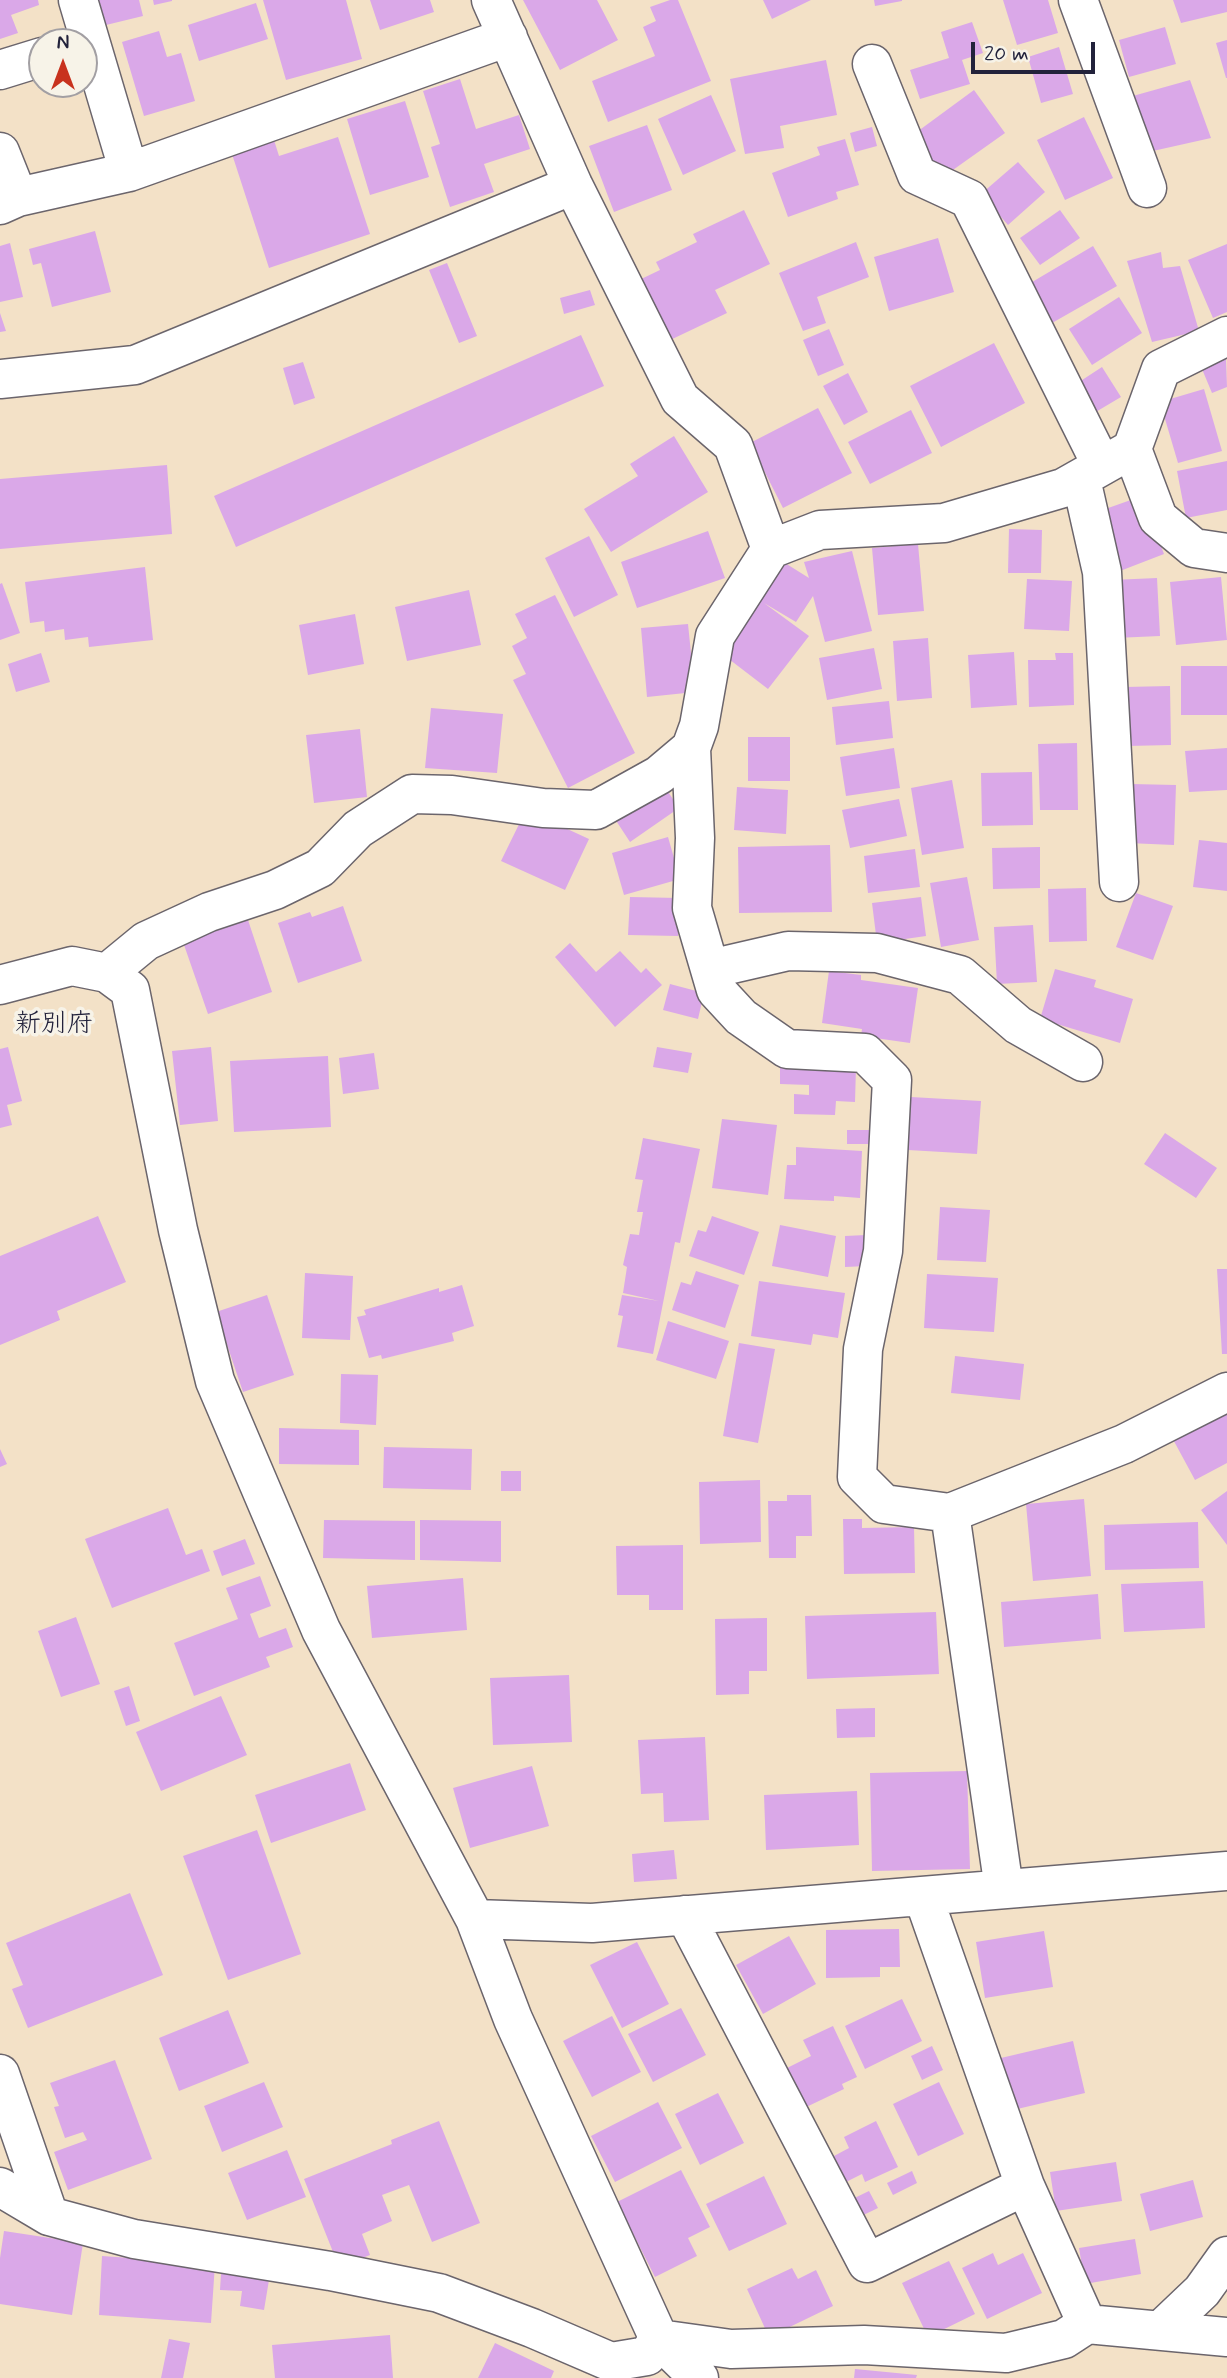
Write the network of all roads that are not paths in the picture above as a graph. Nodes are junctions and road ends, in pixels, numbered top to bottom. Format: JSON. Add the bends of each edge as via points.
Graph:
{"nodes":[{"id":1,"x":78,"y":0,"type":"edge"},
{"id":2,"x":491,"y":0,"type":"edge"},
{"id":3,"x":1078,"y":0,"type":"edge"},
{"id":4,"x":84,"y":28,"type":"edge"},
{"id":5,"x":508,"y":37,"type":"junction"},
{"id":6,"x":28,"y":61,"type":"edge"},
{"id":7,"x":872,"y":64,"type":"dead end"},
{"id":8,"x":0,"y":70,"type":"edge"},
{"id":9,"x":98,"y":77,"type":"edge"},
{"id":10,"x":0,"y":152,"type":"edge"},
{"id":11,"x":129,"y":172,"type":"junction"},
{"id":12,"x":573,"y":185,"type":"junction"},
{"id":13,"x":1147,"y":188,"type":"dead end"},
{"id":14,"x":9,"y":201,"type":"edge"},
{"id":15,"x":1227,"y":336,"type":"edge"},
{"id":16,"x":0,"y":379,"type":"edge"},
{"id":17,"x":1105,"y":464,"type":"junction"},
{"id":18,"x":771,"y":549,"type":"junction"},
{"id":19,"x":1227,"y":554,"type":"edge"},
{"id":20,"x":691,"y":748,"type":"junction"},
{"id":21,"x":1119,"y":882,"type":"dead end"},
{"id":22,"x":710,"y":969,"type":"junction"},
{"id":23,"x":107,"y":973,"type":"junction"},
{"id":24,"x":0,"y":985,"type":"edge"},
{"id":25,"x":1083,"y":1062,"type":"dead end"},
{"id":26,"x":1227,"y":1392,"type":"edge"},
{"id":27,"x":950,"y":1513,"type":"junction"},
{"id":28,"x":1227,"y":1871,"type":"edge"},
{"id":29,"x":1003,"y":1889,"type":"junction"},
{"id":30,"x":923,"y":1896,"type":"junction"},
{"id":31,"x":685,"y":1915,"type":"junction"},
{"id":32,"x":475,"y":1919,"type":"junction"},
{"id":33,"x":0,"y":2074,"type":"edge"},
{"id":34,"x":1025,"y":2186,"type":"junction"},
{"id":35,"x":0,"y":2187,"type":"edge"},
{"id":36,"x":49,"y":2216,"type":"junction"},
{"id":37,"x":1227,"y":2256,"type":"edge"},
{"id":38,"x":1087,"y":2324,"type":"junction"},
{"id":39,"x":1161,"y":2330,"type":"junction"},
{"id":40,"x":1227,"y":2337,"type":"edge"},
{"id":41,"x":659,"y":2339,"type":"junction"},
{"id":42,"x":699,"y":2378,"type":"edge"}],
"edges":[{"from":1,"to":4,"type":"street"},
{"from":2,"to":5,"type":"street"},
{"from":3,"to":13,"type":"street"},
{"from":5,"to":11,"type":"street"},
{"from":5,"to":12,"type":"street"},
{"from":6,"to":8,"type":"street"},
{"from":7,"to":17,"type":"street","via":[[917,175],[969,199]]},
{"from":9,"to":11,"type":"street"},
{"from":10,"to":14,"type":"street"},
{"from":11,"to":14,"type":"street"},
{"from":12,"to":16,"type":"street","via":[[135,365]]},
{"from":12,"to":18,"type":"street","via":[[680,399],[733,445]]},
{"from":15,"to":17,"type":"street","via":[[1161,369]]},
{"from":17,"to":18,"type":"street","via":[[1063,488],[944,523],[820,530]]},
{"from":17,"to":19,"type":"street","via":[[1158,519],[1194,548]]},
{"from":17,"to":21,"type":"street","via":[[1102,572]]},
{"from":18,"to":20,"type":"street","via":[[715,636]]},
{"from":20,"to":22,"type":"street","via":[[692,908]]},
{"from":20,"to":23,"type":"street","via":[[659,775],[596,810],[412,794],[358,830],[320,868],[146,941]]},
{"from":22,"to":25,"type":"street","via":[[788,951],[889,956],[960,975],[1018,1025]]},
{"from":22,"to":27,"type":"street","via":[[716,990],[741,1017],[787,1049],[866,1053],[892,1080],[883,1251],[863,1349],[858,1477],[884,1504]]},
{"from":23,"to":24,"type":"street","via":[[72,966]]},
{"from":23,"to":32,"type":"street","via":[[130,990],[177,1230],[215,1381],[321,1630]]},
{"from":26,"to":27,"type":"street","via":[[1124,1444]]},
{"from":27,"to":29,"type":"street"},
{"from":28,"to":29,"type":"street"},
{"from":29,"to":30,"type":"street"},
{"from":30,"to":31,"type":"street"},
{"from":30,"to":34,"type":"street"},
{"from":31,"to":32,"type":"street","via":[[592,1923]]},
{"from":31,"to":34,"type":"street","via":[[867,2263]]},
{"from":32,"to":41,"type":"street","via":[[513,2019]]},
{"from":33,"to":36,"type":"street"},
{"from":34,"to":38,"type":"street"},
{"from":35,"to":36,"type":"street"},
{"from":36,"to":41,"type":"street","via":[[134,2239],[439,2293],[611,2362],[647,2356]]},
{"from":37,"to":39,"type":"street","via":[[1202,2291]]},
{"from":38,"to":39,"type":"street"},
{"from":38,"to":41,"type":"street","via":[[1065,2339],[1006,2353],[864,2346],[731,2349]]},
{"from":39,"to":40,"type":"street"},
{"from":41,"to":42,"type":"street"}]}
